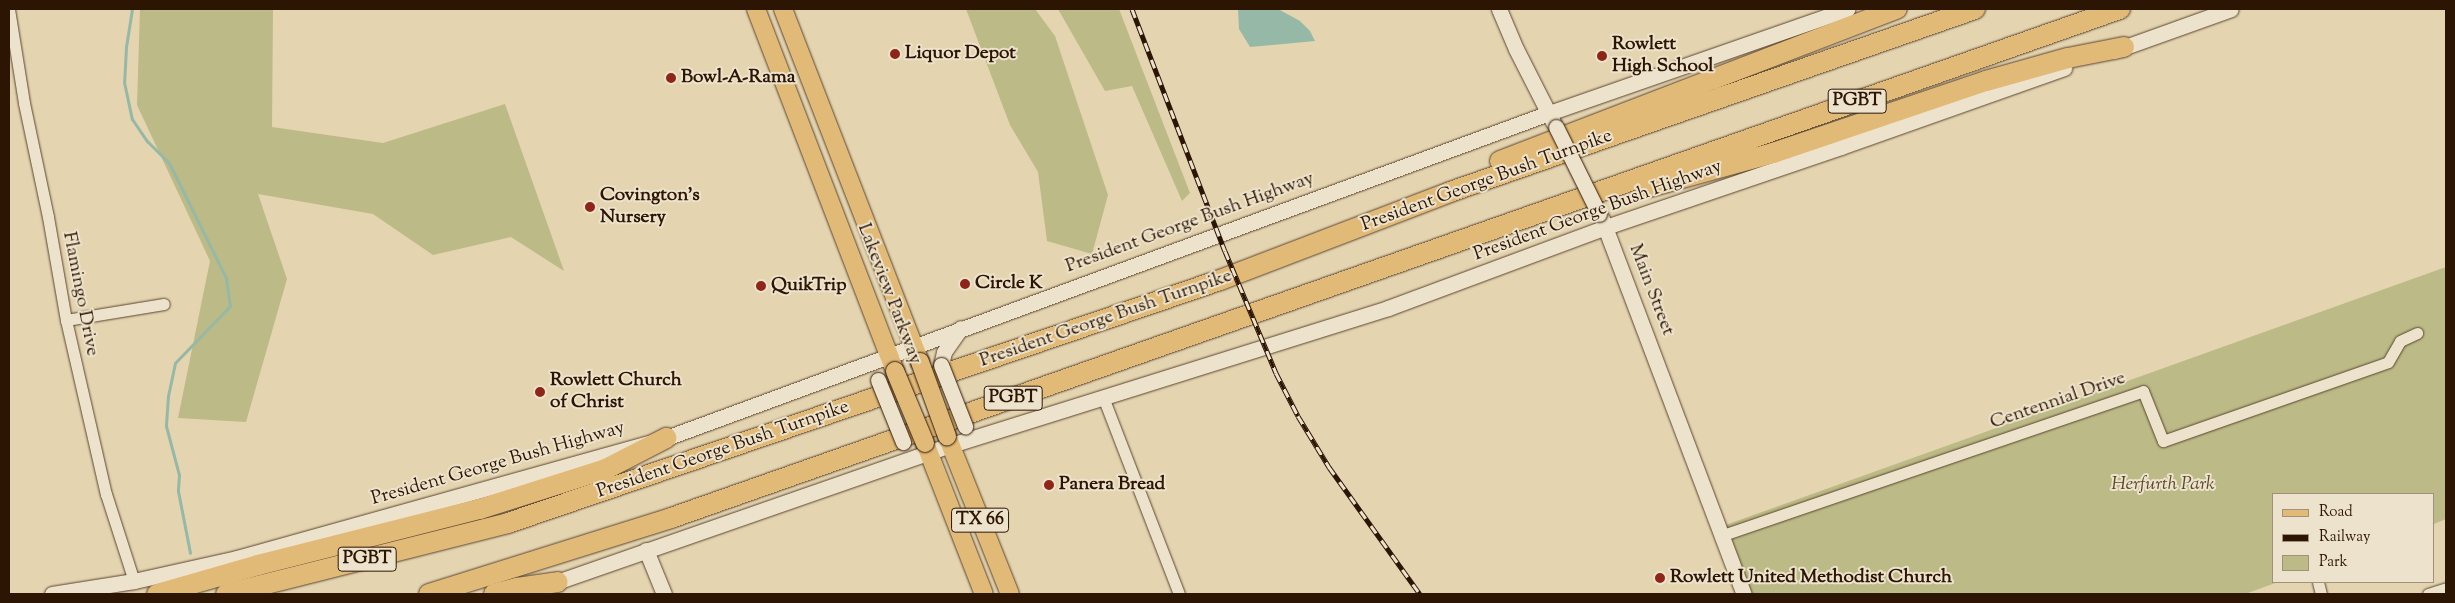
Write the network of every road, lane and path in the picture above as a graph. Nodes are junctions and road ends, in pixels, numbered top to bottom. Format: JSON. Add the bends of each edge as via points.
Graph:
{"nodes":[{"id":1,"x":9,"y":9,"type":"edge"},
{"id":2,"x":756,"y":9,"type":"edge"},
{"id":3,"x":783,"y":9,"type":"edge"},
{"id":4,"x":1499,"y":9,"type":"edge"},
{"id":5,"x":1847,"y":9,"type":"edge"},
{"id":6,"x":1898,"y":9,"type":"edge"},
{"id":7,"x":1975,"y":9,"type":"edge"},
{"id":8,"x":2120,"y":9,"type":"edge"},
{"id":9,"x":2231,"y":9,"type":"edge"},
{"id":10,"x":2124,"y":47,"type":"junction"},
{"id":11,"x":1549,"y":113,"type":"junction"},
{"id":12,"x":829,"y":129,"type":"junction"},
{"id":13,"x":805,"y":138,"type":"junction"},
{"id":14,"x":1450,"y":192,"type":"junction"},
{"id":15,"x":1593,"y":194,"type":"junction"},
{"id":16,"x":1603,"y":220,"type":"junction"},
{"id":17,"x":164,"y":304,"type":"dead end"},
{"id":18,"x":66,"y":320,"type":"junction"},
{"id":19,"x":961,"y":328,"type":"junction"},
{"id":20,"x":2417,"y":333,"type":"dead end"},
{"id":21,"x":917,"y":354,"type":"junction"},
{"id":22,"x":892,"y":363,"type":"junction"},
{"id":23,"x":840,"y":373,"type":"junction"},
{"id":24,"x":1103,"y":397,"type":"junction"},
{"id":25,"x":981,"y":436,"type":"junction"},
{"id":26,"x":666,"y":438,"type":"junction"},
{"id":27,"x":949,"y":440,"type":"junction"},
{"id":28,"x":926,"y":448,"type":"junction"},
{"id":29,"x":872,"y":472,"type":"junction"},
{"id":30,"x":1723,"y":535,"type":"junction"},
{"id":31,"x":646,"y":550,"type":"junction"},
{"id":32,"x":134,"y":581,"type":"junction"},
{"id":33,"x":558,"y":582,"type":"junction"},
{"id":34,"x":2446,"y":588,"type":"edge"},
{"id":35,"x":52,"y":594,"type":"edge"},
{"id":36,"x":157,"y":594,"type":"edge"},
{"id":37,"x":226,"y":594,"type":"edge"},
{"id":38,"x":429,"y":594,"type":"edge"},
{"id":39,"x":494,"y":594,"type":"edge"},
{"id":40,"x":520,"y":594,"type":"edge"},
{"id":41,"x":664,"y":594,"type":"edge"},
{"id":42,"x":984,"y":594,"type":"edge"},
{"id":43,"x":1010,"y":594,"type":"edge"},
{"id":44,"x":1179,"y":594,"type":"edge"},
{"id":45,"x":1744,"y":594,"type":"edge"},
{"id":46,"x":2428,"y":594,"type":"edge"}],
"edges":[{"from":1,"to":18,"type":"street","name":"Flamingo Drive"},
{"from":2,"to":13,"type":"main road","name":"Lakeview Parkway","number":"TX 66"},
{"from":3,"to":12,"type":"main road","name":"Lakeview Parkway","number":"TX 66"},
{"from":4,"to":11,"type":"main road","name":"Main Street"},
{"from":5,"to":11,"type":"main road","name":"President George Bush Highway"},
{"from":6,"to":14,"type":"highway","via":[[1478,169]]},
{"from":7,"to":14,"type":"highway","name":"President George Bush Turnpike","number":"PGBT"},
{"from":8,"to":15,"type":"highway","number":"PGBT"},
{"from":9,"to":10,"type":"main road","name":"President George Bush Highway"},
{"from":10,"to":15,"type":"highway","via":[[2068,58],[1986,81],[1773,153],[1622,195]]},
{"from":10,"to":16,"type":"main road","name":"President George Bush Highway","via":[[1840,148]]},
{"from":11,"to":16,"type":"main road","name":"Main Street","bridge":true},
{"from":11,"to":19,"type":"main road","name":"President George Bush Highway"},
{"from":12,"to":13,"type":"main road"},
{"from":12,"to":21,"type":"main road","name":"Lakeview Parkway","number":"TX 66"},
{"from":13,"to":22,"type":"main road","name":"Lakeview Parkway","number":"TX 66"},
{"from":14,"to":37,"type":"highway","name":"President George Bush Turnpike","number":"PGBT","via":[[1220,280],[508,523]]},
{"from":15,"to":38,"type":"highway","number":"PGBT","via":[[680,516]]},
{"from":16,"to":24,"type":"main road","name":"President George Bush Highway","via":[[1388,308]]},
{"from":16,"to":30,"type":"main road","name":"Main Street"},
{"from":17,"to":18,"type":"street"},
{"from":18,"to":32,"type":"street","name":"Flamingo Drive","via":[[106,494]]},
{"from":19,"to":21,"type":"main road","name":"President George Bush Highway"},
{"from":19,"to":25,"type":"main road","bridge":true,"via":[[944,352],[942,365],[965,426],[970,433]]},
{"from":20,"to":30,"type":"street","name":"Centennial Drive","via":[[2400,341],[2388,362],[2163,441],[2143,391]]},
{"from":21,"to":22,"type":"main road","name":"President George Bush Highway"},
{"from":21,"to":27,"type":"main road","name":"Lakeview Parkway","number":"TX 66","bridge":true},
{"from":22,"to":23,"type":"main road","name":"President George Bush Highway"},
{"from":22,"to":28,"type":"main road","name":"Lakeview Parkway","number":"TX 66","bridge":true},
{"from":23,"to":26,"type":"main road","name":"President George Bush Highway"},
{"from":23,"to":29,"type":"main road","bridge":true,"via":[[868,374],[878,380],[902,442],[903,448],[897,458]]},
{"from":24,"to":25,"type":"main road","name":"President George Bush Highway"},
{"from":24,"to":44,"type":"street"},
{"from":25,"to":27,"type":"main road","name":"President George Bush Highway"},
{"from":26,"to":32,"type":"main road","name":"President George Bush Highway","via":[[238,558]]},
{"from":26,"to":36,"type":"highway","via":[[606,469],[480,509]]},
{"from":27,"to":28,"type":"main road","name":"President George Bush Highway"},
{"from":27,"to":43,"type":"main road","name":"Lakeview Parkway","number":"TX 66"},
{"from":28,"to":29,"type":"main road","name":"President George Bush Highway"},
{"from":28,"to":42,"type":"main road","name":"Lakeview Parkway","number":"TX 66"},
{"from":29,"to":31,"type":"main road","name":"President George Bush Highway"},
{"from":30,"to":45,"type":"main road","name":"Main Street"},
{"from":31,"to":33,"type":"main road","name":"President George Bush Highway"},
{"from":31,"to":41,"type":"main road"},
{"from":32,"to":35,"type":"main road","name":"President George Bush Highway"},
{"from":33,"to":39,"type":"highway"},
{"from":33,"to":40,"type":"main road","name":"President George Bush Highway"},
{"from":34,"to":46,"type":"street"}]}
